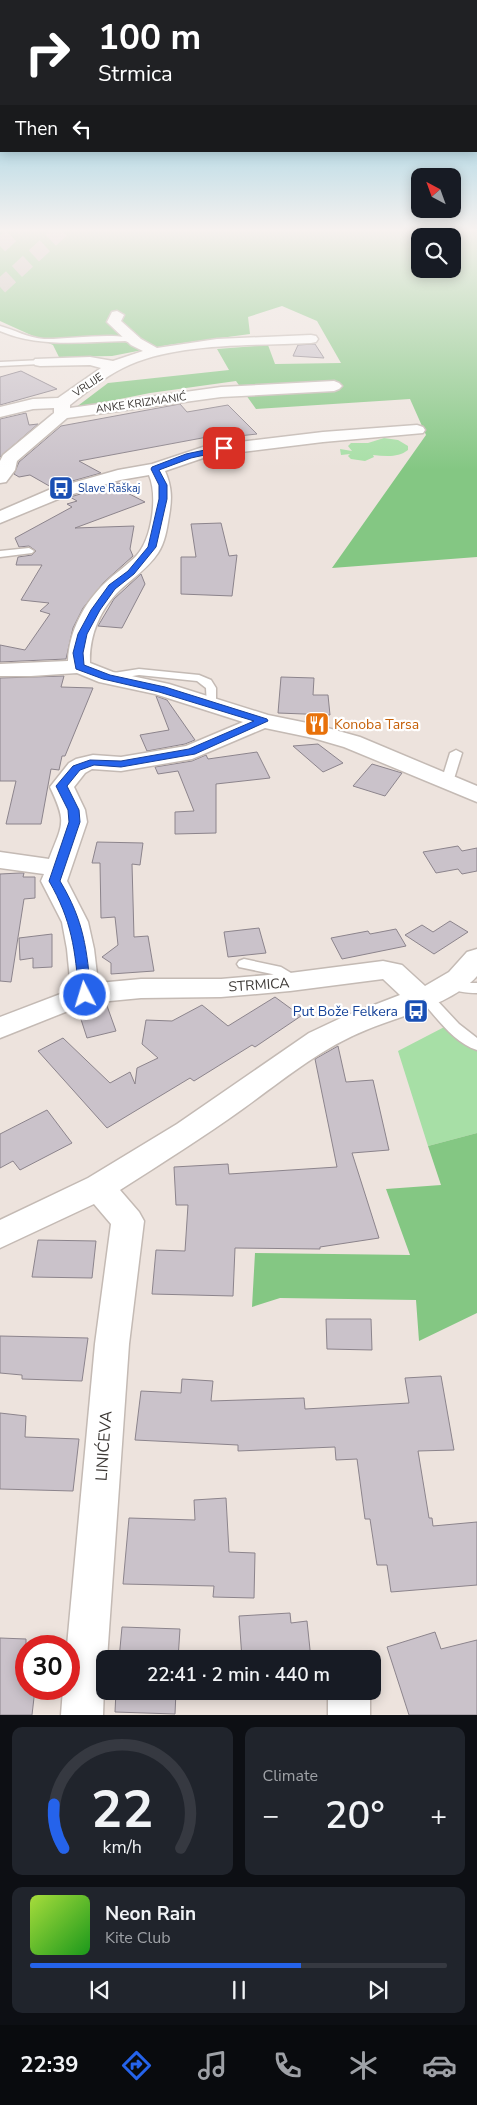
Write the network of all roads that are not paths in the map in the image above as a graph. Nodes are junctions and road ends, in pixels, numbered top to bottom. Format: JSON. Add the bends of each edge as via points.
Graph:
{"nodes":[{"id":1,"x":117,"y":315,"type":"dead end"},
{"id":2,"x":0,"y":328,"type":"edge"},
{"id":3,"x":311,"y":338,"type":"dead end"},
{"id":4,"x":136,"y":342,"type":"junction"},
{"id":5,"x":155,"y":353,"type":"junction"},
{"id":6,"x":40,"y":362,"type":"joint"},
{"id":7,"x":0,"y":364,"type":"edge"},
{"id":8,"x":116,"y":366,"type":"junction"},
{"id":9,"x":334,"y":386,"type":"dead end"},
{"id":10,"x":62,"y":408,"type":"junction"},
{"id":11,"x":0,"y":412,"type":"edge"},
{"id":12,"x":417,"y":430,"type":"dead end"},
{"id":13,"x":5,"y":459,"type":"edge"},
{"id":14,"x":155,"y":469,"type":"junction"},
{"id":15,"x":0,"y":478,"type":"edge"},
{"id":16,"x":0,"y":518,"type":"edge"},
{"id":17,"x":29,"y":551,"type":"dead end"},
{"id":18,"x":0,"y":554,"type":"edge"},
{"id":19,"x":79,"y":666,"type":"junction"},
{"id":20,"x":0,"y":670,"type":"edge"},
{"id":21,"x":263,"y":721,"type":"junction"},
{"id":22,"x":456,"y":753,"type":"dead end"},
{"id":23,"x":447,"y":782,"type":"junction"},
{"id":24,"x":477,"y":795,"type":"edge"},
{"id":25,"x":0,"y":860,"type":"edge"},
{"id":26,"x":58,"y":868,"type":"junction"},
{"id":27,"x":477,"y":958,"type":"edge"},
{"id":28,"x":244,"y":964,"type":"dead end"},
{"id":29,"x":296,"y":982,"type":"junction"},
{"id":30,"x":465,"y":986,"type":"edge"},
{"id":31,"x":85,"y":995,"type":"junction"},
{"id":32,"x":424,"y":998,"type":"junction"},
{"id":33,"x":0,"y":1028,"type":"edge"},
{"id":34,"x":477,"y":1045,"type":"edge"},
{"id":35,"x":99,"y":1187,"type":"junction"},
{"id":36,"x":0,"y":1235,"type":"edge"},
{"id":37,"x":349,"y":1700,"type":"edge"},
{"id":38,"x":82,"y":1715,"type":"edge"},
{"id":39,"x":349,"y":1715,"type":"edge"}],
"edges":[{"from":1,"to":4,"type":"street","via":[[114,322]]},
{"from":2,"to":4,"type":"lane","via":[[21,337],[44,341],[124,339]]},
{"from":3,"to":5,"type":"street","name":"VRLIJE","via":[[208,345]]},
{"from":4,"to":5,"type":"street"},
{"from":5,"to":8,"type":"street","name":"VRLIJE"},
{"from":6,"to":7,"type":"lane"},
{"from":6,"to":8,"type":"street","via":[[90,361]]},
{"from":8,"to":10,"type":"street","name":"VRLIJE"},
{"from":9,"to":10,"type":"street","name":"ANKE KRIZMANIĆ","via":[[220,392]]},
{"from":10,"to":11,"type":"street","name":"ANKE KRIZMANIĆ","via":[[33,404]]},
{"from":10,"to":13,"type":"street","name":"VRLIJE"},
{"from":12,"to":14,"type":"street","via":[[206,451]]},
{"from":13,"to":15,"type":"street","name":"VRLIJE","via":[[6,470]]},
{"from":14,"to":16,"type":"street","via":[[118,475],[57,493]]},
{"from":14,"to":19,"type":"street","via":[[163,485],[163,499],[152,547],[131,573],[112,587],[95,610],[82,634]]},
{"from":17,"to":18,"type":"lane"},
{"from":19,"to":20,"type":"street"},
{"from":19,"to":21,"type":"street","via":[[107,677],[161,689]]},
{"from":21,"to":23,"type":"street","via":[[352,742]]},
{"from":21,"to":26,"type":"street","via":[[192,752],[121,764],[93,762],[77,768],[62,786],[75,822]]},
{"from":22,"to":23,"type":"lane"},
{"from":23,"to":24,"type":"street"},
{"from":25,"to":26,"type":"street"},
{"from":26,"to":31,"type":"street","via":[[54,881],[74,922],[81,948]]},
{"from":27,"to":30,"type":"street","via":[[459,979]]},
{"from":28,"to":29,"type":"lane","via":[[276,970]]},
{"from":29,"to":31,"type":"street","name":"STRMICA","via":[[200,989],[156,987]]},
{"from":29,"to":32,"type":"street","name":"STRMICA","via":[[387,970]]},
{"from":30,"to":32,"type":"street"},
{"from":31,"to":33,"type":"street","name":"STRMICA"},
{"from":32,"to":34,"type":"lane","via":[[454,1028]]},
{"from":32,"to":35,"type":"street","via":[[319,1040],[188,1132]]},
{"from":35,"to":36,"type":"street"},
{"from":35,"to":38,"type":"street","name":"LINIĆEVA","via":[[128,1221],[112,1344]]},
{"from":37,"to":39,"type":"street"}]}
